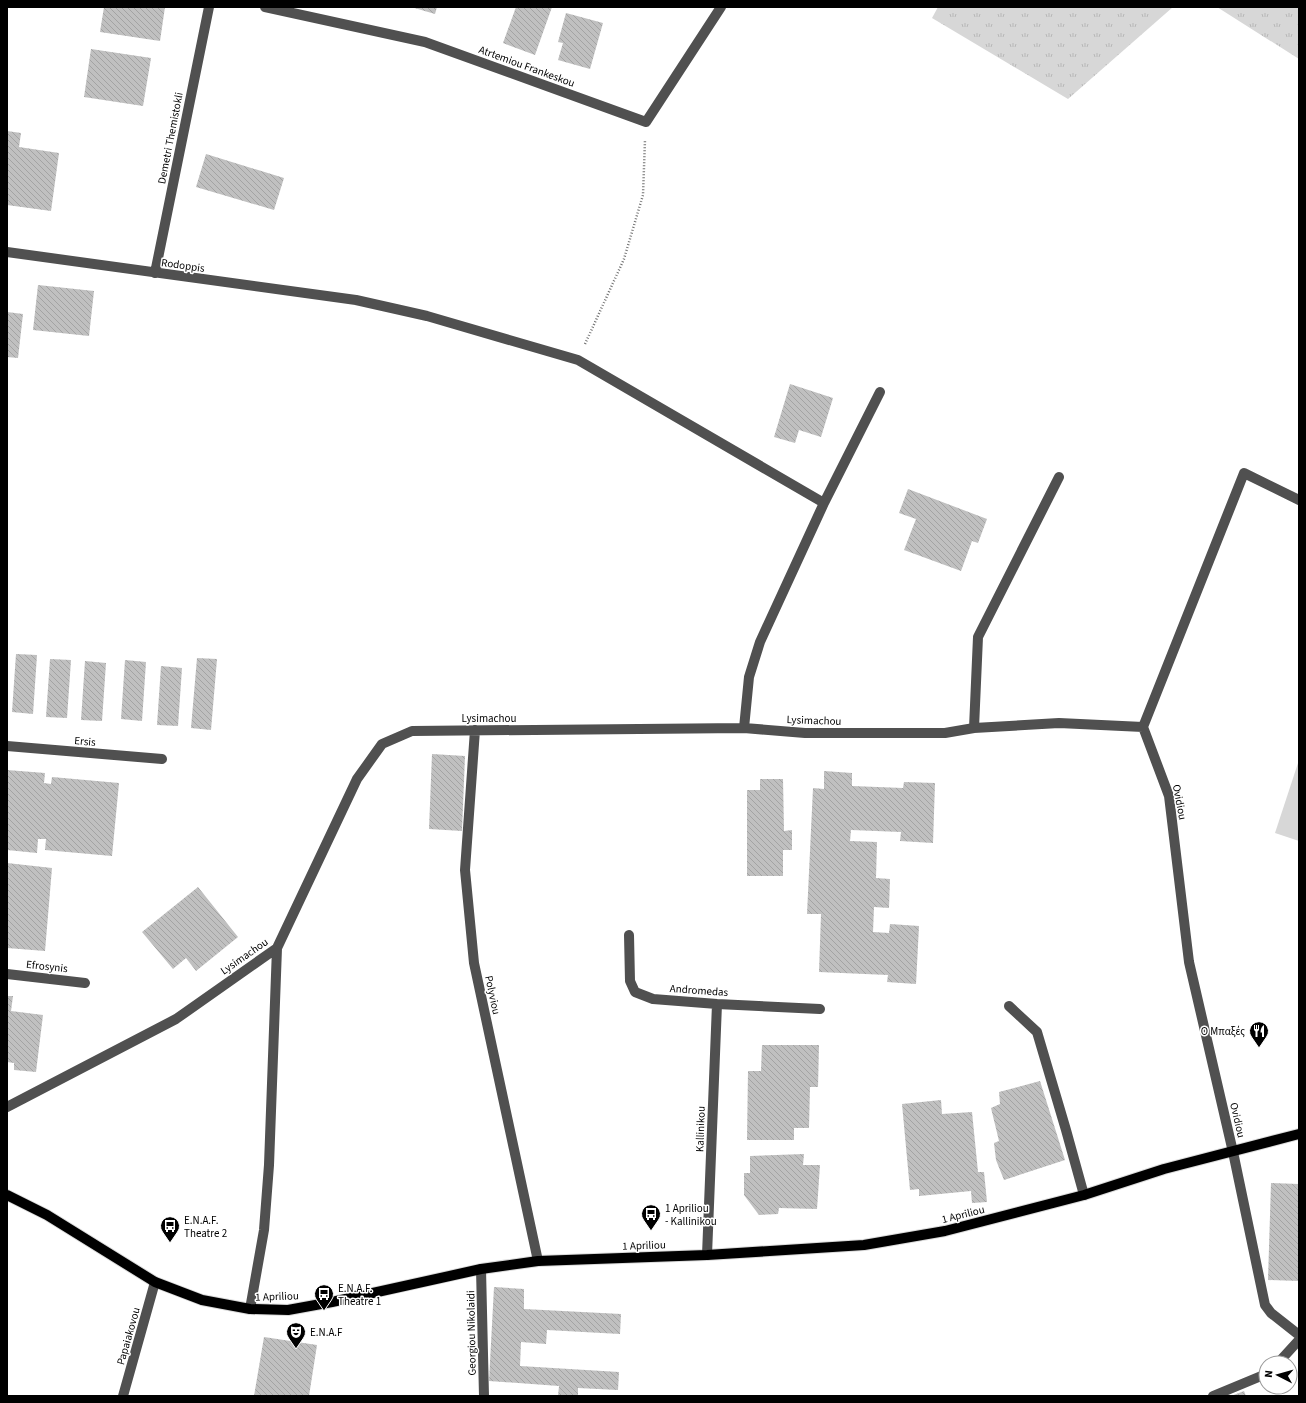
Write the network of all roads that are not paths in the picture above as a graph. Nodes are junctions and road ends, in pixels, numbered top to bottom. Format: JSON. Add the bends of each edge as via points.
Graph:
{"nodes":[{"id":1,"x":209,"y":7,"type":"edge"},
{"id":2,"x":265,"y":7,"type":"edge"},
{"id":3,"x":720,"y":7,"type":"edge"},
{"id":4,"x":7,"y":252,"type":"edge"},
{"id":5,"x":155,"y":273,"type":"junction"},
{"id":6,"x":880,"y":392,"type":"dead end"},
{"id":7,"x":1059,"y":477,"type":"dead end"},
{"id":8,"x":1299,"y":500,"type":"edge"},
{"id":9,"x":824,"y":503,"type":"junction"},
{"id":10,"x":1143,"y":727,"type":"junction"},
{"id":11,"x":744,"y":728,"type":"junction"},
{"id":12,"x":974,"y":728,"type":"junction"},
{"id":13,"x":475,"y":730,"type":"junction"},
{"id":14,"x":7,"y":746,"type":"edge"},
{"id":15,"x":162,"y":759,"type":"dead end"},
{"id":16,"x":629,"y":935,"type":"dead end"},
{"id":17,"x":277,"y":948,"type":"junction"},
{"id":18,"x":7,"y":974,"type":"edge"},
{"id":19,"x":85,"y":983,"type":"dead end"},
{"id":20,"x":717,"y":1004,"type":"junction"},
{"id":21,"x":1009,"y":1006,"type":"dead end"},
{"id":22,"x":820,"y":1010,"type":"dead end"},
{"id":23,"x":7,"y":1108,"type":"edge"},
{"id":24,"x":1299,"y":1134,"type":"edge"},
{"id":25,"x":1233,"y":1152,"type":"junction"},
{"id":26,"x":7,"y":1195,"type":"edge"},
{"id":27,"x":1084,"y":1195,"type":"junction"},
{"id":28,"x":707,"y":1255,"type":"junction"},
{"id":29,"x":538,"y":1260,"type":"junction"},
{"id":30,"x":482,"y":1269,"type":"junction"},
{"id":31,"x":156,"y":1282,"type":"junction"},
{"id":32,"x":250,"y":1309,"type":"junction"},
{"id":33,"x":1299,"y":1335,"type":"edge"},
{"id":34,"x":1299,"y":1340,"type":"edge"},
{"id":35,"x":1285,"y":1355,"type":"edge"},
{"id":36,"x":1258,"y":1377,"type":"edge"},
{"id":37,"x":123,"y":1396,"type":"edge"},
{"id":38,"x":484,"y":1396,"type":"edge"},
{"id":39,"x":1213,"y":1396,"type":"edge"}],
"edges":[{"from":1,"to":5,"type":"street","name":"Demetri Themistokli"},
{"from":2,"to":3,"type":"street","name":"Atrtemiou Frankeskou","via":[[425,42],[646,122]]},
{"from":4,"to":5,"type":"street","name":"Rodoppis"},
{"from":5,"to":9,"type":"street","name":"Rodoppis","via":[[356,300],[427,316],[578,360]]},
{"from":6,"to":9,"type":"street"},
{"from":7,"to":12,"type":"street","via":[[978,637]]},
{"from":8,"to":10,"type":"street","via":[[1244,473]]},
{"from":9,"to":11,"type":"street","via":[[760,642],[749,677]]},
{"from":10,"to":12,"type":"street","name":"Lysimachou","via":[[1059,723]]},
{"from":10,"to":25,"type":"street","name":"Ovidiou","via":[[1169,796],[1189,962]]},
{"from":11,"to":12,"type":"street","name":"Lysimachou","via":[[805,733],[945,733]]},
{"from":11,"to":13,"type":"street","name":"Lysimachou"},
{"from":13,"to":17,"type":"street","name":"Lysimachou","via":[[412,731],[382,744],[357,778]]},
{"from":13,"to":29,"type":"street","name":"Polyviou","via":[[465,870],[474,963]]},
{"from":14,"to":15,"type":"street","name":"Ersis"},
{"from":16,"to":20,"type":"street","name":"Andromedas","via":[[630,981],[635,992],[653,999]]},
{"from":17,"to":23,"type":"street","name":"Lysimachou","via":[[176,1018]]},
{"from":17,"to":32,"type":"street","via":[[264,1230]]},
{"from":18,"to":19,"type":"street","name":"Efrosynis"},
{"from":20,"to":22,"type":"street","name":"Andromedas"},
{"from":20,"to":28,"type":"street","name":"Kallinikou"},
{"from":21,"to":27,"type":"street","via":[[1037,1032]]},
{"from":24,"to":25,"type":"main road","name":"1 Apriliou"},
{"from":25,"to":27,"type":"main road","name":"1 Apriliou","via":[[1164,1169]]},
{"from":25,"to":33,"type":"street","name":"Ovidiou","via":[[1265,1305],[1271,1313]]},
{"from":26,"to":31,"type":"main road","name":"1 Apriliou","via":[[47,1215]]},
{"from":27,"to":28,"type":"main road","name":"1 Apriliou","via":[[945,1231],[864,1245]]},
{"from":28,"to":29,"type":"main road","name":"1 Apriliou"},
{"from":29,"to":30,"type":"main road","name":"1 Apriliou"},
{"from":30,"to":32,"type":"main road","name":"1 Apriliou","via":[[288,1310]]},
{"from":30,"to":38,"type":"street","name":"Georgiou Nikolaidi"},
{"from":31,"to":32,"type":"main road","name":"1 Apriliou","via":[[202,1300]]},
{"from":31,"to":37,"type":"street","name":"Papaiakovou"},
{"from":34,"to":35,"type":"street"},
{"from":36,"to":39,"type":"street"}]}
